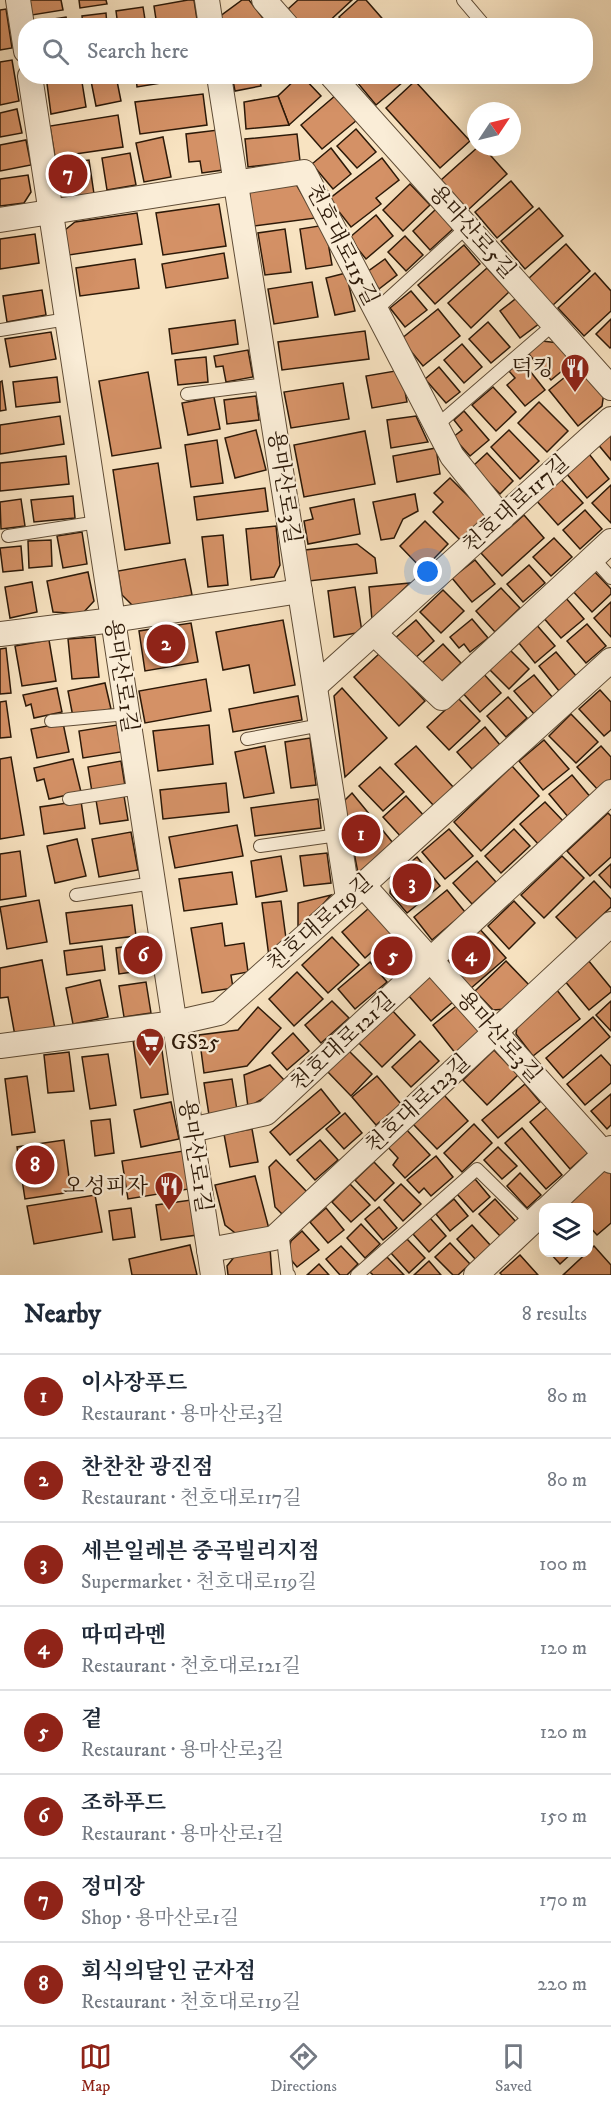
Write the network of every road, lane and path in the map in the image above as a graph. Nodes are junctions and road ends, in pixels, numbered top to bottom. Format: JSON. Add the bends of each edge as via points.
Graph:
{"nodes":[{"id":1,"x":18,"y":0,"type":"edge"},
{"id":2,"x":207,"y":0,"type":"edge"},
{"id":3,"x":264,"y":0,"type":"edge"},
{"id":4,"x":463,"y":0,"type":"edge"},
{"id":5,"x":21,"y":18,"type":"edge"},
{"id":6,"x":210,"y":18,"type":"edge"},
{"id":7,"x":280,"y":18,"type":"edge"},
{"id":8,"x":478,"y":18,"type":"edge"},
{"id":9,"x":31,"y":84,"type":"edge"},
{"id":10,"x":220,"y":84,"type":"edge"},
{"id":11,"x":339,"y":84,"type":"edge"},
{"id":12,"x":236,"y":183,"type":"junction"},
{"id":13,"x":51,"y":213,"type":"junction"},
{"id":14,"x":0,"y":220,"type":"edge"},
{"id":15,"x":467,"y":227,"type":"junction"},
{"id":16,"x":376,"y":310,"type":"junction"},
{"id":17,"x":67,"y":319,"type":"junction"},
{"id":18,"x":554,"y":324,"type":"junction"},
{"id":19,"x":0,"y":330,"type":"edge"},
{"id":20,"x":267,"y":384,"type":"junction"},
{"id":21,"x":611,"y":388,"type":"edge"},
{"id":22,"x":187,"y":394,"type":"dead end"},
{"id":23,"x":611,"y":419,"type":"edge"},
{"id":24,"x":436,"y":426,"type":"junction"},
{"id":25,"x":502,"y":518,"type":"junction"},
{"id":26,"x":98,"y":522,"type":"junction"},
{"id":27,"x":8,"y":536,"type":"dead end"},
{"id":28,"x":611,"y":541,"type":"edge"},
{"id":29,"x":593,"y":558,"type":"junction"},
{"id":30,"x":611,"y":578,"type":"edge"},
{"id":31,"x":300,"y":591,"type":"junction"},
{"id":32,"x":113,"y":620,"type":"junction"},
{"id":33,"x":374,"y":633,"type":"junction"},
{"id":34,"x":0,"y":634,"type":"edge"},
{"id":35,"x":611,"y":660,"type":"edge"},
{"id":36,"x":315,"y":686,"type":"junction"},
{"id":37,"x":127,"y":714,"type":"junction"},
{"id":38,"x":51,"y":721,"type":"dead end"},
{"id":39,"x":321,"y":725,"type":"junction"},
{"id":40,"x":247,"y":739,"type":"dead end"},
{"id":41,"x":139,"y":788,"type":"junction"},
{"id":42,"x":610,"y":796,"type":"edge"},
{"id":43,"x":69,"y":799,"type":"dead end"},
{"id":44,"x":338,"y":835,"type":"junction"},
{"id":45,"x":260,"y":846,"type":"dead end"},
{"id":46,"x":153,"y":883,"type":"junction"},
{"id":47,"x":356,"y":892,"type":"junction"},
{"id":48,"x":76,"y":895,"type":"dead end"},
{"id":49,"x":611,"y":924,"type":"edge"},
{"id":50,"x":430,"y":960,"type":"junction"},
{"id":51,"x":175,"y":1023,"type":"junction"},
{"id":52,"x":495,"y":1032,"type":"junction"},
{"id":53,"x":0,"y":1046,"type":"edge"},
{"id":54,"x":191,"y":1130,"type":"junction"},
{"id":55,"x":609,"y":1154,"type":"edge"},
{"id":56,"x":553,"y":1203,"type":"edge"},
{"id":57,"x":539,"y":1213,"type":"edge"},
{"id":58,"x":539,"y":1216,"type":"edge"},
{"id":59,"x":282,"y":1230,"type":"junction"},
{"id":60,"x":209,"y":1250,"type":"junction"},
{"id":61,"x":213,"y":1275,"type":"edge"},
{"id":62,"x":289,"y":1275,"type":"edge"},
{"id":63,"x":357,"y":1275,"type":"edge"},
{"id":64,"x":476,"y":1275,"type":"edge"}],
"edges":[{"from":1,"to":5,"type":"street"},
{"from":2,"to":6,"type":"street"},
{"from":3,"to":7,"type":"street"},
{"from":4,"to":8,"type":"lane"},
{"from":9,"to":13,"type":"street","name":"용마산로1길"},
{"from":10,"to":12,"type":"street","name":"용마산로3길"},
{"from":11,"to":15,"type":"street","name":"용마산로5길"},
{"from":12,"to":13,"type":"street","name":"천호대로115길"},
{"from":12,"to":16,"type":"street","name":"천호대로115길","via":[[304,172]]},
{"from":12,"to":20,"type":"street","name":"용마산로3길"},
{"from":13,"to":14,"type":"street","name":"천호대로115길"},
{"from":13,"to":17,"type":"street","name":"용마산로1길"},
{"from":15,"to":16,"type":"lane"},
{"from":15,"to":18,"type":"street","name":"용마산로5길"},
{"from":16,"to":24,"type":"street","name":"천호대로115길"},
{"from":17,"to":19,"type":"lane"},
{"from":17,"to":26,"type":"street","name":"용마산로1길"},
{"from":18,"to":21,"type":"street","name":"용마산로5길"},
{"from":18,"to":24,"type":"lane"},
{"from":20,"to":22,"type":"lane"},
{"from":20,"to":31,"type":"street","name":"용마산로3길"},
{"from":23,"to":25,"type":"street","name":"천호대로117길"},
{"from":24,"to":25,"type":"street","name":"천호대로115길","via":[[452,456]]},
{"from":25,"to":33,"type":"street","name":"천호대로117길"},
{"from":26,"to":27,"type":"lane"},
{"from":26,"to":32,"type":"street","name":"용마산로1길"},
{"from":28,"to":29,"type":"street"},
{"from":29,"to":30,"type":"lane"},
{"from":29,"to":33,"type":"street","via":[[442,699]]},
{"from":31,"to":32,"type":"street"},
{"from":31,"to":36,"type":"street","name":"용마산로3길"},
{"from":32,"to":34,"type":"street"},
{"from":32,"to":37,"type":"street","name":"용마산로1길"},
{"from":33,"to":36,"type":"street","name":"천호대로117길"},
{"from":35,"to":47,"type":"street","name":"천호대로119길"},
{"from":36,"to":39,"type":"street","name":"용마산로3길"},
{"from":37,"to":38,"type":"lane"},
{"from":37,"to":41,"type":"street","name":"용마산로1길"},
{"from":39,"to":40,"type":"lane"},
{"from":39,"to":44,"type":"street","name":"용마산로3길"},
{"from":41,"to":43,"type":"lane"},
{"from":41,"to":46,"type":"street","name":"용마산로1길"},
{"from":42,"to":50,"type":"street","name":"천호대로121길"},
{"from":44,"to":45,"type":"lane"},
{"from":44,"to":47,"type":"street","name":"용마산로3길"},
{"from":46,"to":48,"type":"lane"},
{"from":46,"to":51,"type":"street","name":"용마산로1길"},
{"from":47,"to":50,"type":"street","name":"용마산로3길"},
{"from":47,"to":51,"type":"street","name":"천호대로119길","via":[[219,1013]]},
{"from":49,"to":52,"type":"street","name":"천호대로123길"},
{"from":50,"to":52,"type":"street","name":"용마산로3길"},
{"from":50,"to":54,"type":"street","name":"천호대로121길","via":[[266,1113]]},
{"from":51,"to":53,"type":"street","name":"천호대로119길"},
{"from":51,"to":54,"type":"street","name":"용마산로1길"},
{"from":52,"to":55,"type":"street","name":"용마산로3길"},
{"from":52,"to":59,"type":"street","name":"천호대로123길"},
{"from":54,"to":60,"type":"street","name":"용마산로1길"},
{"from":55,"to":56,"type":"street"},
{"from":57,"to":63,"type":"lane","via":[[477,1169]]},
{"from":58,"to":64,"type":"street"},
{"from":59,"to":60,"type":"street","name":"천호대로123길","via":[[274,1238]]},
{"from":59,"to":62,"type":"lane"},
{"from":60,"to":61,"type":"street","name":"용마산로1길"}]}
